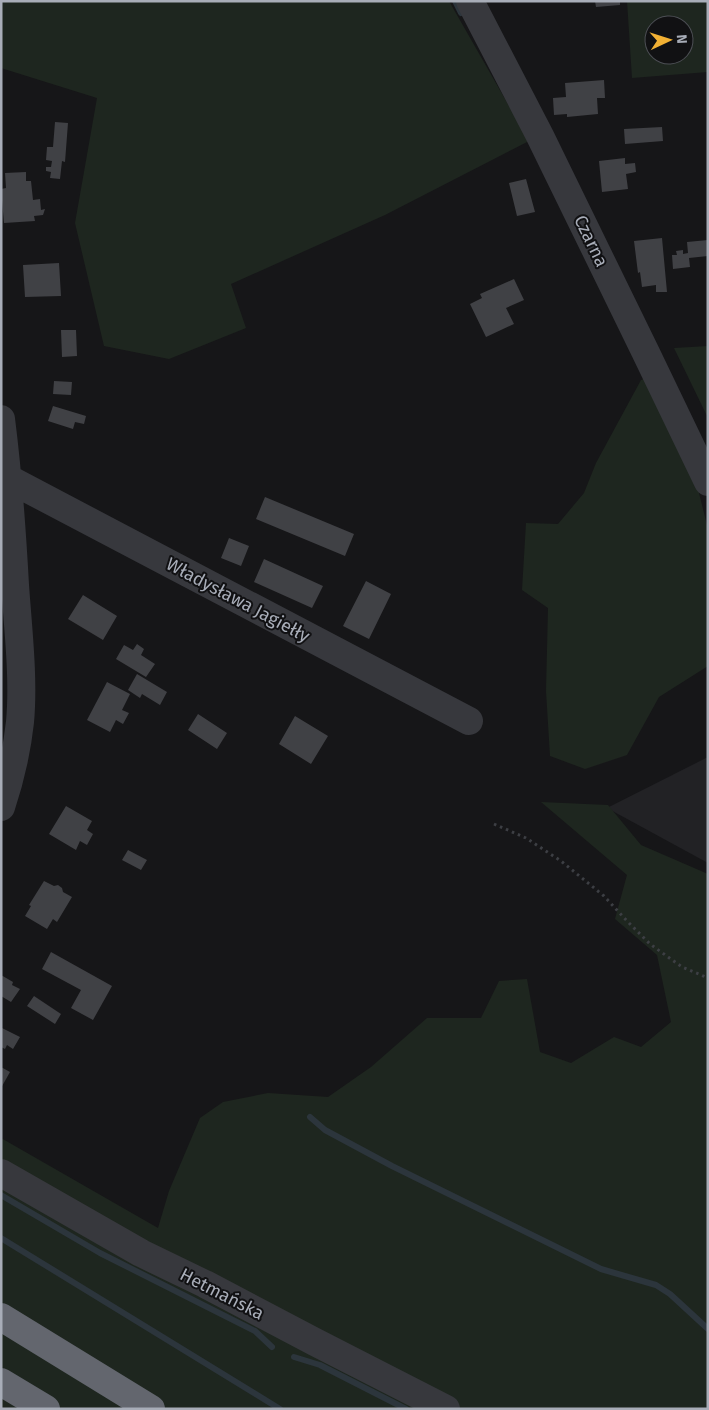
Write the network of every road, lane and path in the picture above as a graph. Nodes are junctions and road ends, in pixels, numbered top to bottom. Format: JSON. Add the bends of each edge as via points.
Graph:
{"nodes":[{"id":1,"x":470,"y":1,"type":"edge"},
{"id":2,"x":1,"y":419,"type":"edge"},
{"id":3,"x":7,"y":478,"type":"junction"},
{"id":4,"x":708,"y":482,"type":"edge"},
{"id":5,"x":469,"y":721,"type":"dead end"},
{"id":6,"x":1,"y":807,"type":"edge"},
{"id":7,"x":494,"y":824,"type":"dead end"},
{"id":8,"x":708,"y":978,"type":"edge"},
{"id":9,"x":1,"y":1173,"type":"edge"},
{"id":10,"x":1,"y":1317,"type":"edge"},
{"id":11,"x":1,"y":1382,"type":"edge"},
{"id":12,"x":46,"y":1409,"type":"edge"},
{"id":13,"x":151,"y":1409,"type":"edge"},
{"id":14,"x":446,"y":1409,"type":"edge"}],
"edges":[{"from":1,"to":4,"type":"street","name":"Czarna","via":[[540,136]]},
{"from":2,"to":3,"type":"street"},
{"from":3,"to":5,"type":"street","name":"Władysława Jagiełły"},
{"from":3,"to":6,"type":"street","via":[[21,701],[17,746]]},
{"from":7,"to":8,"type":"path","via":[[526,838],[561,861],[604,896],[650,944],[682,966]]},
{"from":9,"to":14,"type":"street","name":"Hetmańska","via":[[141,1252]]},
{"from":10,"to":13,"type":"highway"},
{"from":11,"to":12,"type":"highway"}]}
